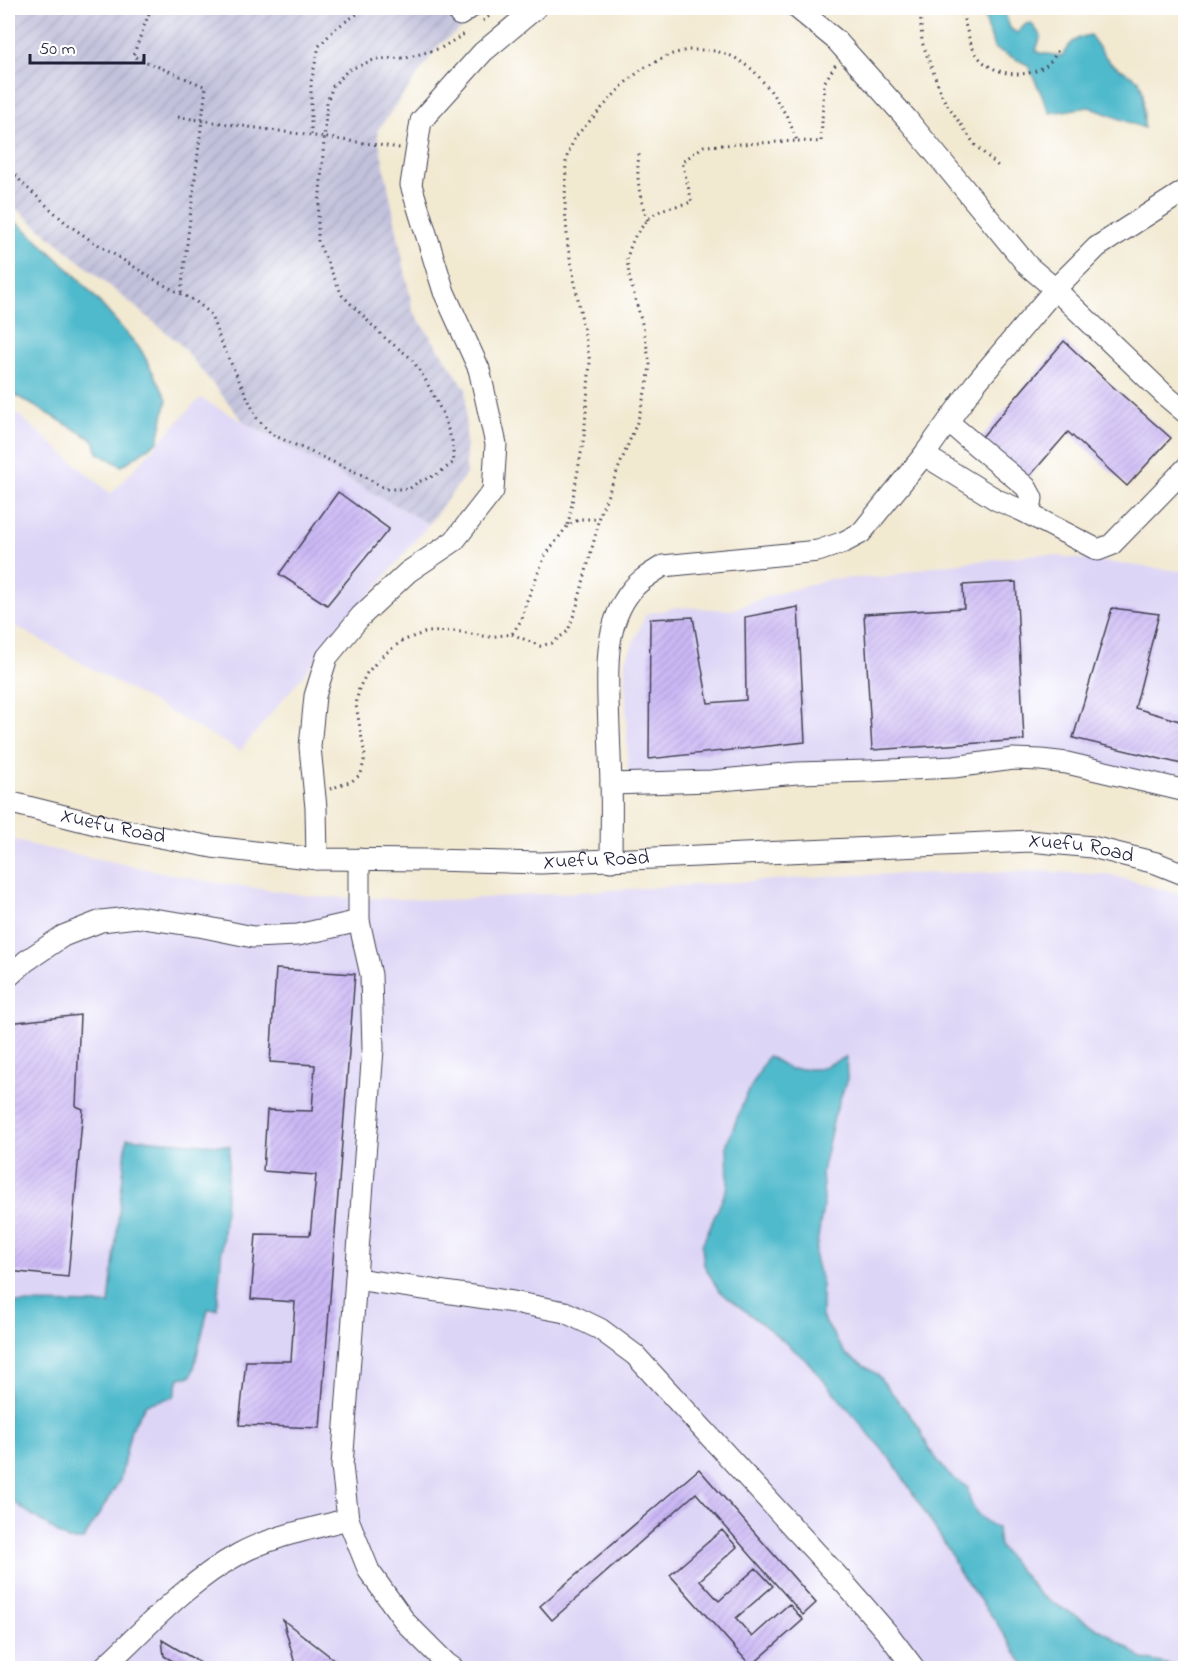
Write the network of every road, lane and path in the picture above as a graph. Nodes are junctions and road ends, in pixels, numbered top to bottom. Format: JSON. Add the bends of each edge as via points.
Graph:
{"nodes":[{"id":1,"x":151,"y":8,"type":"edge"},
{"id":2,"x":366,"y":8,"type":"edge"},
{"id":3,"x":500,"y":8,"type":"edge"},
{"id":4,"x":536,"y":8,"type":"edge"},
{"id":5,"x":797,"y":8,"type":"edge"},
{"id":6,"x":920,"y":8,"type":"edge"},
{"id":7,"x":960,"y":8,"type":"edge"},
{"id":8,"x":468,"y":21,"type":"edge"},
{"id":9,"x":1059,"y":48,"type":"dead end"},
{"id":10,"x":849,"y":54,"type":"junction"},
{"id":11,"x":178,"y":117,"type":"dead end"},
{"id":12,"x":202,"y":120,"type":"junction"},
{"id":13,"x":311,"y":136,"type":"junction"},
{"id":14,"x":324,"y":137,"type":"junction"},
{"id":15,"x":797,"y":141,"type":"junction"},
{"id":16,"x":416,"y":150,"type":"junction"},
{"id":17,"x":639,"y":154,"type":"dead end"},
{"id":18,"x":8,"y":166,"type":"edge"},
{"id":19,"x":998,"y":166,"type":"dead end"},
{"id":20,"x":1185,"y":190,"type":"edge"},
{"id":21,"x":648,"y":221,"type":"junction"},
{"id":22,"x":1055,"y":289,"type":"junction"},
{"id":23,"x":181,"y":293,"type":"junction"},
{"id":24,"x":1185,"y":413,"type":"edge"},
{"id":25,"x":948,"y":422,"type":"junction"},
{"id":26,"x":924,"y":455,"type":"junction"},
{"id":27,"x":1185,"y":468,"type":"edge"},
{"id":28,"x":1026,"y":504,"type":"junction"},
{"id":29,"x":598,"y":519,"type":"junction"},
{"id":30,"x":568,"y":525,"type":"junction"},
{"id":31,"x":512,"y":634,"type":"junction"},
{"id":32,"x":611,"y":784,"type":"junction"},
{"id":33,"x":1185,"y":791,"type":"edge"},
{"id":34,"x":314,"y":795,"type":"junction"},
{"id":35,"x":8,"y":802,"type":"edge"},
{"id":36,"x":317,"y":859,"type":"junction"},
{"id":37,"x":359,"y":859,"type":"junction"},
{"id":38,"x":611,"y":861,"type":"junction"},
{"id":39,"x":1185,"y":875,"type":"edge"},
{"id":40,"x":359,"y":921,"type":"junction"},
{"id":41,"x":8,"y":977,"type":"edge"},
{"id":42,"x":356,"y":1279,"type":"junction"},
{"id":43,"x":348,"y":1519,"type":"junction"},
{"id":44,"x":103,"y":1668,"type":"edge"},
{"id":45,"x":453,"y":1668,"type":"edge"},
{"id":46,"x":914,"y":1668,"type":"edge"}],
"edges":[{"from":1,"to":12,"type":"path","via":[[133,56],[206,87]]},
{"from":2,"to":13,"type":"path","via":[[336,27],[319,46],[311,81]]},
{"from":3,"to":8,"type":"path"},
{"from":4,"to":16,"type":"street","via":[[483,52],[421,121]]},
{"from":5,"to":10,"type":"street"},
{"from":6,"to":19,"type":"path","via":[[922,42],[943,98],[975,145]]},
{"from":7,"to":9,"type":"path","via":[[975,53],[995,71],[1025,73],[1046,66]]},
{"from":8,"to":14,"type":"path","via":[[441,48],[406,58],[376,59],[348,70],[333,86],[327,102]]},
{"from":10,"to":15,"type":"path","via":[[835,65],[824,83],[821,142]]},
{"from":10,"to":22,"type":"street","via":[[1028,266]]},
{"from":11,"to":12,"type":"path"},
{"from":12,"to":13,"type":"path"},
{"from":12,"to":23,"type":"path"},
{"from":13,"to":14,"type":"path"},
{"from":14,"to":16,"type":"path"},
{"from":14,"to":23,"type":"path","via":[[318,242],[342,296],[411,358],[425,379],[442,412],[454,462],[409,489],[386,489],[271,434],[257,418],[210,313]]},
{"from":15,"to":21,"type":"path","via":[[704,146],[682,162],[692,202],[664,209]]},
{"from":15,"to":30,"type":"path","via":[[782,108],[753,70],[734,57],[694,50],[669,55],[642,69],[575,137],[566,159],[565,208],[568,247],[590,362],[584,437]]},
{"from":16,"to":34,"type":"street","via":[[411,185],[444,292],[479,369],[496,444],[493,491],[454,541],[408,572],[361,616],[327,657],[315,696],[310,747]]},
{"from":17,"to":21,"type":"path","via":[[638,186]]},
{"from":18,"to":23,"type":"path","via":[[22,184],[66,223]]},
{"from":20,"to":22,"type":"street","via":[[1097,247]]},
{"from":21,"to":29,"type":"path","via":[[636,234],[627,258],[646,341],[648,380],[638,420]]},
{"from":22,"to":24,"type":"street"},
{"from":22,"to":25,"type":"street"},
{"from":25,"to":26,"type":"street"},
{"from":25,"to":28,"type":"street","via":[[1026,487]]},
{"from":26,"to":28,"type":"street","via":[[997,500]]},
{"from":26,"to":32,"type":"street","via":[[861,533],[844,542],[818,551],[663,566],[631,591],[619,611],[607,666]]},
{"from":27,"to":28,"type":"street","via":[[1111,545],[1098,550],[1049,525]]},
{"from":29,"to":30,"type":"path","via":[[580,519]]},
{"from":29,"to":31,"type":"path","via":[[568,631],[552,643],[540,646]]},
{"from":30,"to":31,"type":"path","via":[[545,556],[522,619]]},
{"from":31,"to":34,"type":"path","via":[[488,637],[455,631],[426,632],[402,641],[382,656],[359,688],[356,705],[365,756],[361,774]]},
{"from":32,"to":33,"type":"street","via":[[954,767],[1013,759],[1067,763]]},
{"from":32,"to":38,"type":"street"},
{"from":34,"to":36,"type":"street"},
{"from":35,"to":36,"type":"street","name":"Xuefu Road","via":[[212,847]]},
{"from":36,"to":37,"type":"street","name":"Xuefu Road"},
{"from":37,"to":38,"type":"street","name":"Xuefu Road"},
{"from":37,"to":40,"type":"street"},
{"from":38,"to":39,"type":"street","name":"Xuefu Road","via":[[1030,841],[1092,847],[1156,863]]},
{"from":40,"to":41,"type":"street","via":[[298,936],[253,937],[137,917],[101,921],[63,936]]},
{"from":40,"to":42,"type":"street","via":[[371,975],[373,1049]]},
{"from":42,"to":43,"type":"street","via":[[342,1466]]},
{"from":42,"to":46,"type":"street","via":[[565,1312],[600,1329],[643,1364],[845,1584]]},
{"from":43,"to":44,"type":"street","via":[[276,1539],[230,1559],[181,1595]]},
{"from":43,"to":45,"type":"street","via":[[369,1571],[405,1623]]}]}
